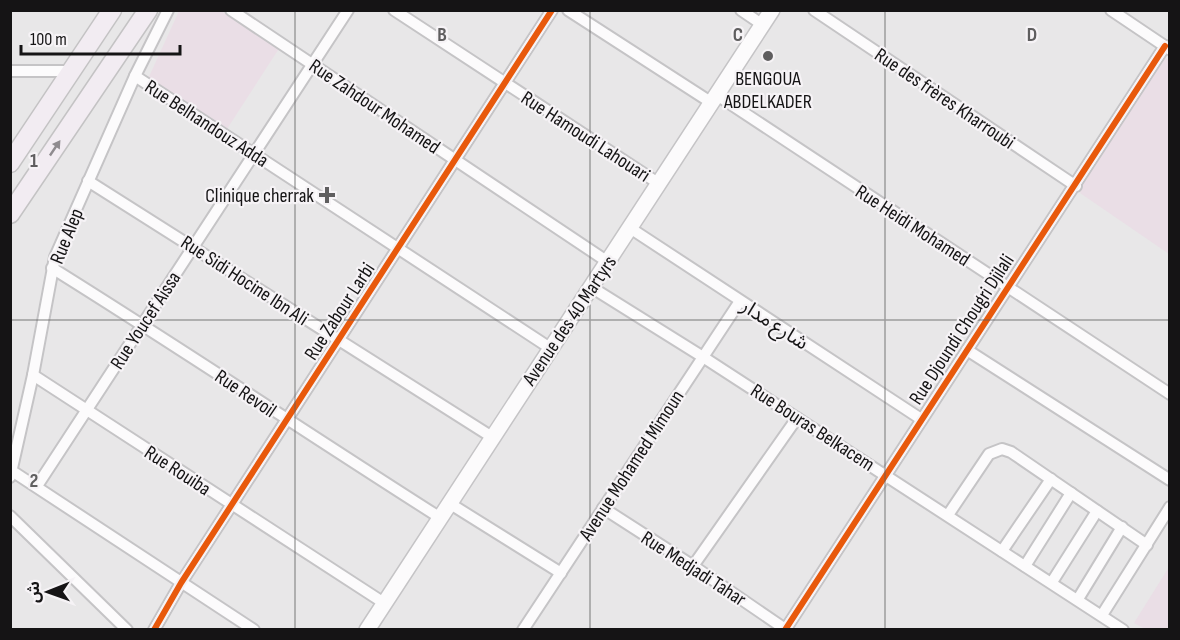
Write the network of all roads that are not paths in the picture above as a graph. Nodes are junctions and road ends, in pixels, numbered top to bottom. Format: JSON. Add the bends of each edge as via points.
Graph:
{"nodes":[{"id":1,"x":112,"y":10,"type":"edge"},
{"id":2,"x":148,"y":10,"type":"edge"},
{"id":3,"x":168,"y":10,"type":"edge"},
{"id":4,"x":231,"y":10,"type":"edge"},
{"id":5,"x":348,"y":10,"type":"edge"},
{"id":6,"x":394,"y":10,"type":"edge"},
{"id":7,"x":552,"y":10,"type":"edge"},
{"id":8,"x":568,"y":10,"type":"edge"},
{"id":9,"x":741,"y":10,"type":"edge"},
{"id":10,"x":772,"y":10,"type":"edge"},
{"id":11,"x":814,"y":10,"type":"edge"},
{"id":12,"x":1111,"y":10,"type":"edge"},
{"id":13,"x":763,"y":25,"type":"junction"},
{"id":14,"x":1167,"y":48,"type":"edge"},
{"id":15,"x":312,"y":64,"type":"junction"},
{"id":16,"x":10,"y":70,"type":"edge"},
{"id":17,"x":70,"y":71,"type":"junction"},
{"id":18,"x":135,"y":76,"type":"junction"},
{"id":19,"x":505,"y":84,"type":"junction"},
{"id":20,"x":715,"y":99,"type":"junction"},
{"id":21,"x":254,"y":154,"type":"junction"},
{"id":22,"x":457,"y":160,"type":"junction"},
{"id":23,"x":10,"y":163,"type":"edge"},
{"id":24,"x":88,"y":181,"type":"junction"},
{"id":25,"x":658,"y":183,"type":"junction"},
{"id":26,"x":1076,"y":186,"type":"junction"},
{"id":27,"x":10,"y":214,"type":"edge"},
{"id":28,"x":630,"y":228,"type":"junction"},
{"id":29,"x":194,"y":246,"type":"junction"},
{"id":30,"x":399,"y":249,"type":"junction"},
{"id":31,"x":608,"y":262,"type":"junction"},
{"id":32,"x":52,"y":268,"type":"junction"},
{"id":33,"x":591,"y":287,"type":"junction"},
{"id":34,"x":1007,"y":287,"type":"junction"},
{"id":35,"x":740,"y":301,"type":"junction"},
{"id":36,"x":142,"y":324,"type":"junction"},
{"id":37,"x":339,"y":341,"type":"junction"},
{"id":38,"x":550,"y":348,"type":"junction"},
{"id":39,"x":967,"y":350,"type":"junction"},
{"id":40,"x":703,"y":357,"type":"junction"},
{"id":41,"x":33,"y":375,"type":"junction"},
{"id":42,"x":1170,"y":394,"type":"edge"},
{"id":43,"x":87,"y":410,"type":"junction"},
{"id":44,"x":797,"y":418,"type":"junction"},
{"id":45,"x":921,"y":419,"type":"junction"},
{"id":46,"x":288,"y":421,"type":"junction"},
{"id":47,"x":492,"y":437,"type":"junction"},
{"id":48,"x":11,"y":474,"type":"edge"},
{"id":49,"x":885,"y":474,"type":"junction"},
{"id":50,"x":1051,"y":479,"type":"junction"},
{"id":51,"x":1170,"y":480,"type":"edge"},
{"id":52,"x":37,"y":486,"type":"junction"},
{"id":53,"x":1071,"y":493,"type":"junction"},
{"id":54,"x":449,"y":502,"type":"junction"},
{"id":55,"x":232,"y":506,"type":"junction"},
{"id":56,"x":1170,"y":507,"type":"edge"},
{"id":57,"x":603,"y":508,"type":"junction"},
{"id":58,"x":1097,"y":511,"type":"junction"},
{"id":59,"x":948,"y":515,"type":"junction"},
{"id":60,"x":10,"y":516,"type":"edge"},
{"id":61,"x":440,"y":517,"type":"junction"},
{"id":62,"x":1122,"y":528,"type":"junction"},
{"id":63,"x":1147,"y":545,"type":"junction"},
{"id":64,"x":1002,"y":551,"type":"junction"},
{"id":65,"x":693,"y":566,"type":"junction"},
{"id":66,"x":1025,"y":566,"type":"junction"},
{"id":67,"x":561,"y":573,"type":"junction"},
{"id":68,"x":1052,"y":582,"type":"junction"},
{"id":69,"x":181,"y":583,"type":"junction"},
{"id":70,"x":1078,"y":599,"type":"junction"},
{"id":71,"x":384,"y":603,"type":"junction"},
{"id":72,"x":1102,"y":615,"type":"junction"},
{"id":73,"x":785,"y":629,"type":"edge"},
{"id":74,"x":127,"y":630,"type":"edge"},
{"id":75,"x":154,"y":630,"type":"edge"},
{"id":76,"x":254,"y":630,"type":"edge"},
{"id":77,"x":367,"y":630,"type":"edge"},
{"id":78,"x":523,"y":630,"type":"edge"},
{"id":79,"x":1123,"y":630,"type":"edge"}],
"edges":[{"from":1,"to":17,"type":"main road"},
{"from":27,"to":2,"type":"main road","one_way":true},
{"from":3,"to":18,"type":"street","name":"Rue Alep"},
{"from":4,"to":15,"type":"street","name":"Rue Zahdour Mohamed"},
{"from":5,"to":15,"type":"street","name":"Rue Youcef Aissa"},
{"from":6,"to":19,"type":"street","name":"Rue Hamoudi Lahouari"},
{"from":7,"to":19,"type":"street","name":"Rue Zabour Larbi"},
{"from":8,"to":20,"type":"street","name":"Rue Heidi Mohamed"},
{"from":9,"to":13,"type":"street"},
{"from":10,"to":13,"type":"main road","name":"Avenue des 40 Martyrs"},
{"from":11,"to":26,"type":"street","name":"Rue des frères Kharroubi"},
{"from":12,"to":14,"type":"street"},
{"from":13,"to":20,"type":"main road","name":"Avenue des 40 Martyrs"},
{"from":14,"to":26,"type":"street","name":"Rue Djoundi Chougri Djilali"},
{"from":15,"to":21,"type":"street","name":"Rue Youcef Aissa"},
{"from":15,"to":22,"type":"street","name":"Rue Zahdour Mohamed"},
{"from":16,"to":17,"type":"street"},
{"from":17,"to":23,"type":"main road"},
{"from":18,"to":21,"type":"street","name":"Rue Belhandouz Adda"},
{"from":18,"to":24,"type":"street","name":"Rue Alep"},
{"from":19,"to":22,"type":"street","name":"Rue Zabour Larbi"},
{"from":19,"to":25,"type":"street","name":"Rue Hamoudi Lahouari"},
{"from":20,"to":25,"type":"main road","name":"Avenue des 40 Martyrs"},
{"from":20,"to":34,"type":"street","name":"Rue Heidi Mohamed"},
{"from":21,"to":29,"type":"street","name":"Rue Youcef Aissa"},
{"from":21,"to":30,"type":"street","name":"Rue Belhandouz Adda"},
{"from":22,"to":30,"type":"street","name":"Rue Zabour Larbi"},
{"from":22,"to":31,"type":"street","name":"Rue Zahdour Mohamed"},
{"from":24,"to":29,"type":"street","name":"Rue Sidi Hocine Ibn Ali"},
{"from":24,"to":32,"type":"street","name":"Rue Alep"},
{"from":25,"to":28,"type":"main road","name":"Avenue des 40 Martyrs"},
{"from":26,"to":34,"type":"street","name":"Rue Djoundi Chougri Djilali"},
{"from":28,"to":31,"type":"main road","name":"Avenue des 40 Martyrs"},
{"from":28,"to":35,"type":"street","name":"شارع مدار"},
{"from":29,"to":36,"type":"street","name":"Rue Youcef Aissa"},
{"from":29,"to":37,"type":"street","name":"Rue Sidi Hocine Ibn Ali"},
{"from":30,"to":37,"type":"street","name":"Rue Zabour Larbi"},
{"from":30,"to":38,"type":"street","name":"Rue Belhandouz Adda"},
{"from":31,"to":33,"type":"main road","name":"Avenue des 40 Martyrs"},
{"from":32,"to":36,"type":"street","name":"Rue Revoil"},
{"from":32,"to":41,"type":"street","name":"Rue Alep"},
{"from":33,"to":38,"type":"main road","name":"Avenue des 40 Martyrs"},
{"from":33,"to":40,"type":"street","name":"Rue Bouras Belkacem"},
{"from":34,"to":39,"type":"street","name":"Rue Djoundi Chougri Djilali"},
{"from":34,"to":42,"type":"street","name":"Rue Heidi Mohamed"},
{"from":35,"to":40,"type":"street","name":"Avenue Mohamed Mimoun"},
{"from":35,"to":45,"type":"street","name":"شارع مدار"},
{"from":36,"to":43,"type":"street","name":"Rue Youcef Aissa"},
{"from":36,"to":46,"type":"street","name":"Rue Revoil"},
{"from":37,"to":46,"type":"street","name":"Rue Zabour Larbi"},
{"from":37,"to":47,"type":"street","name":"Rue Sidi Hocine Ibn Ali"},
{"from":38,"to":47,"type":"main road","name":"Avenue des 40 Martyrs"},
{"from":39,"to":45,"type":"street","name":"Rue Djoundi Chougri Djilali"},
{"from":39,"to":51,"type":"street"},
{"from":40,"to":44,"type":"street","name":"Rue Bouras Belkacem"},
{"from":40,"to":57,"type":"street","name":"Avenue Mohamed Mimoun"},
{"from":41,"to":43,"type":"street","name":"Rue Rouiba"},
{"from":41,"to":48,"type":"street","name":"Rue Alep"},
{"from":43,"to":52,"type":"street","name":"Rue Youcef Aissa"},
{"from":43,"to":55,"type":"street","name":"Rue Rouiba"},
{"from":44,"to":49,"type":"street","name":"Rue Bouras Belkacem"},
{"from":44,"to":65,"type":"street"},
{"from":45,"to":49,"type":"street","name":"Rue Djoundi Chougri Djilali"},
{"from":46,"to":55,"type":"street","name":"Rue Zabour Larbi"},
{"from":46,"to":61,"type":"street","name":"Rue Revoil"},
{"from":47,"to":54,"type":"main road","name":"Avenue des 40 Martyrs"},
{"from":48,"to":52,"type":"street"},
{"from":49,"to":59,"type":"street","name":"Rue Bouras Belkacem"},
{"from":49,"to":73,"type":"street","name":"Rue Djoundi Chougri Djilali"},
{"from":50,"to":53,"type":"street"},
{"from":50,"to":59,"type":"street","via":[[1011,452],[997,450],[989,454]]},
{"from":50,"to":64,"type":"street"},
{"from":52,"to":69,"type":"street"},
{"from":53,"to":58,"type":"street"},
{"from":53,"to":66,"type":"street"},
{"from":54,"to":61,"type":"main road","name":"Avenue des 40 Martyrs"},
{"from":54,"to":67,"type":"street"},
{"from":55,"to":69,"type":"street","name":"Rue Zabour Larbi"},
{"from":55,"to":71,"type":"street","name":"Rue Rouiba"},
{"from":56,"to":63,"type":"street"},
{"from":57,"to":65,"type":"street","name":"Rue Medjadi Tahar"},
{"from":57,"to":67,"type":"street","name":"Avenue Mohamed Mimoun"},
{"from":58,"to":62,"type":"street"},
{"from":58,"to":68,"type":"street"},
{"from":59,"to":64,"type":"street","name":"Rue Bouras Belkacem"},
{"from":60,"to":74,"type":"street"},
{"from":61,"to":71,"type":"main road","name":"Avenue des 40 Martyrs"},
{"from":62,"to":63,"type":"street"},
{"from":62,"to":70,"type":"street"},
{"from":63,"to":72,"type":"street"},
{"from":64,"to":66,"type":"street","name":"Rue Bouras Belkacem"},
{"from":65,"to":73,"type":"street","name":"Rue Medjadi Tahar"},
{"from":66,"to":68,"type":"street","name":"Rue Bouras Belkacem"},
{"from":67,"to":78,"type":"street","name":"Avenue Mohamed Mimoun"},
{"from":68,"to":70,"type":"street","name":"Rue Bouras Belkacem"},
{"from":69,"to":75,"type":"street","name":"Rue Zabour Larbi"},
{"from":69,"to":76,"type":"street"},
{"from":70,"to":72,"type":"street","name":"Rue Bouras Belkacem"},
{"from":71,"to":77,"type":"main road","name":"Avenue des 40 Martyrs"},
{"from":72,"to":79,"type":"street","name":"Rue Bouras Belkacem"}]}
